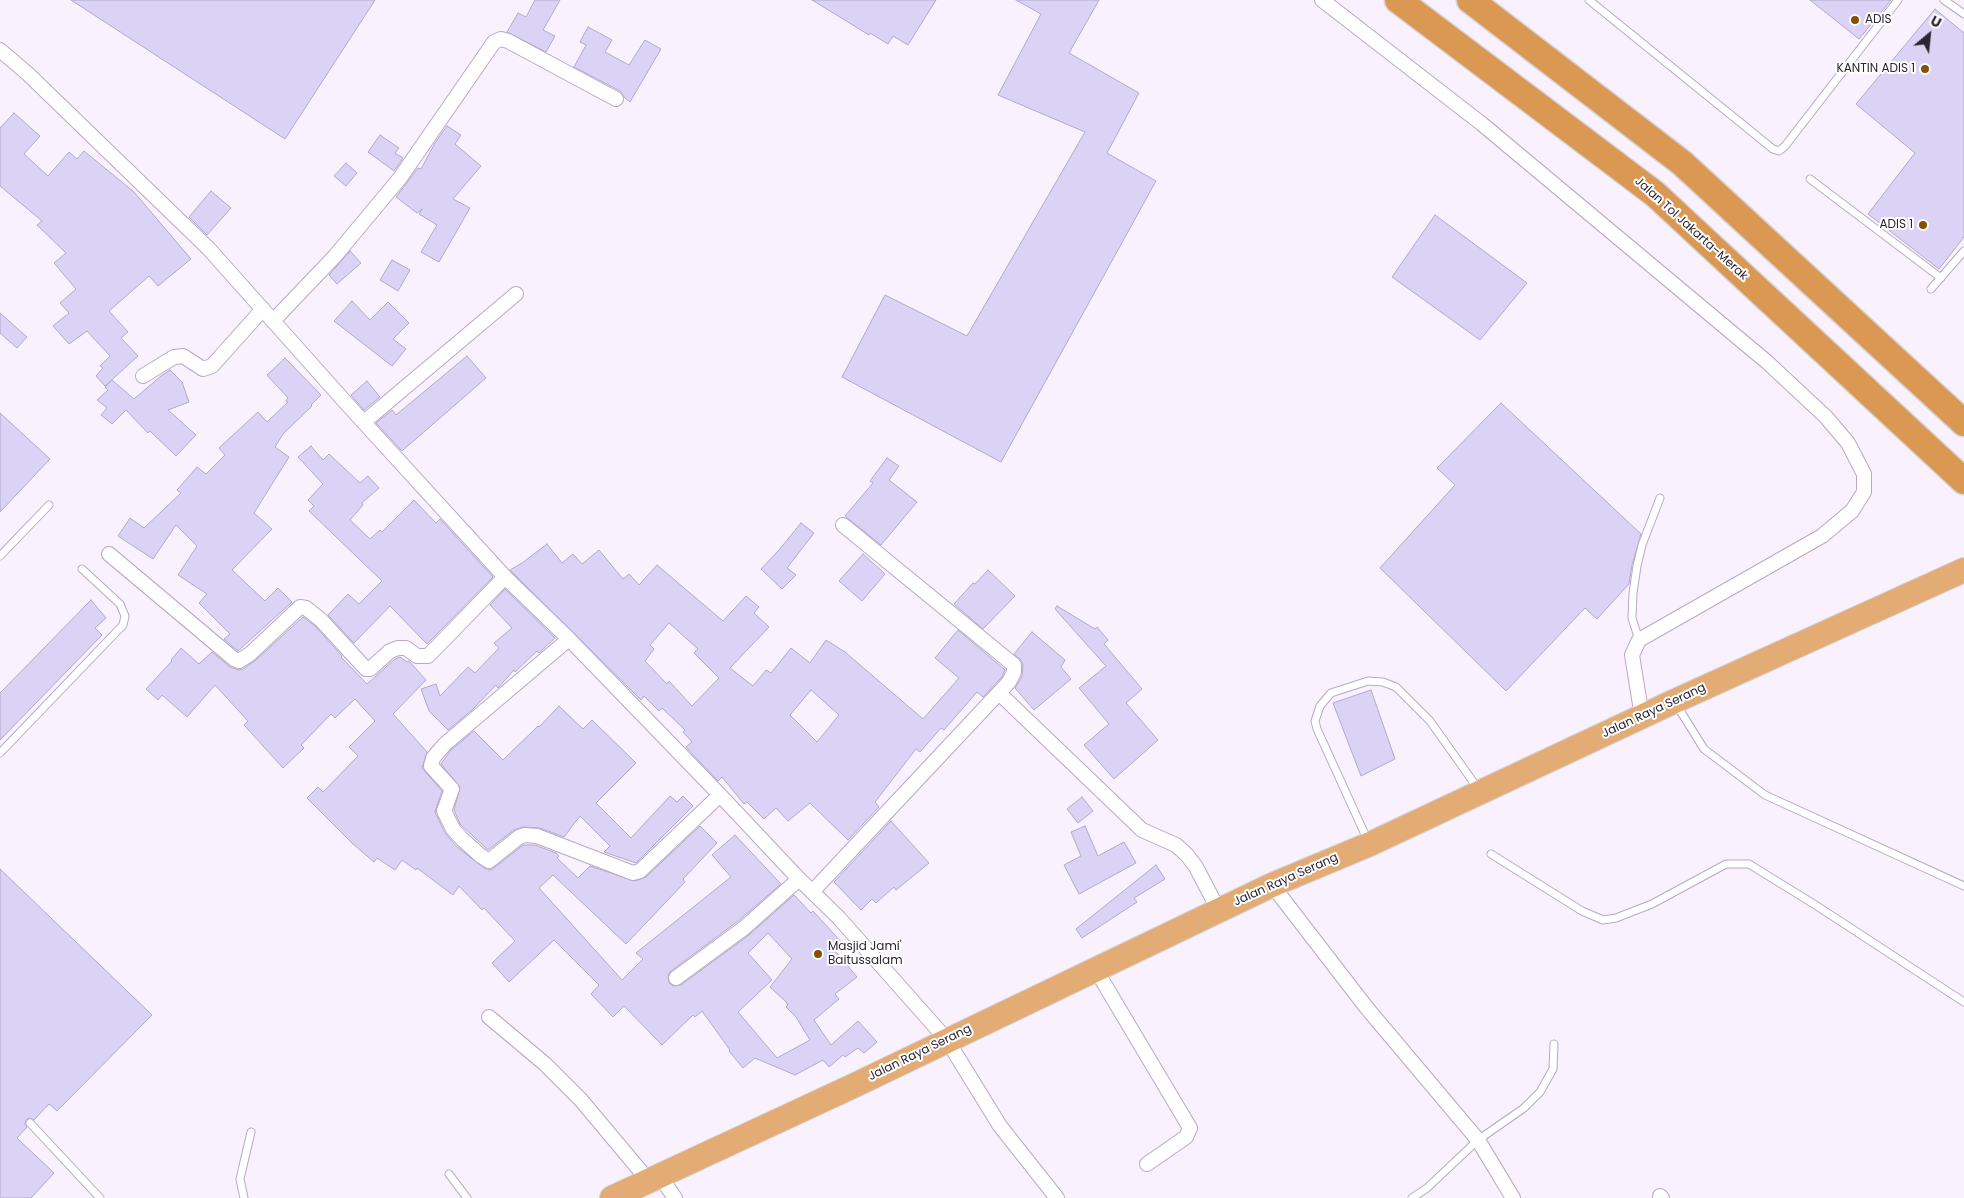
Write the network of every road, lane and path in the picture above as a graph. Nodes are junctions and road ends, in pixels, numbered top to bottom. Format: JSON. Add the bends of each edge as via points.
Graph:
{"nodes":[{"id":1,"x":1322,"y":0,"type":"edge"},
{"id":2,"x":1398,"y":0,"type":"edge"},
{"id":3,"x":1470,"y":0,"type":"edge"},
{"id":4,"x":1589,"y":0,"type":"edge"},
{"id":5,"x":1898,"y":0,"type":"edge"},
{"id":6,"x":1944,"y":0,"type":"edge"},
{"id":7,"x":1964,"y":14,"type":"edge"},
{"id":8,"x":0,"y":50,"type":"edge"},
{"id":9,"x":616,"y":98,"type":"dead end"},
{"id":10,"x":1810,"y":179,"type":"dead end"},
{"id":11,"x":1964,"y":251,"type":"edge"},
{"id":12,"x":1941,"y":278,"type":"junction"},
{"id":13,"x":1931,"y":289,"type":"dead end"},
{"id":14,"x":516,"y":294,"type":"dead end"},
{"id":15,"x":263,"y":309,"type":"junction"},
{"id":16,"x":274,"y":321,"type":"junction"},
{"id":17,"x":143,"y":376,"type":"dead end"},
{"id":18,"x":364,"y":422,"type":"junction"},
{"id":19,"x":1964,"y":424,"type":"edge"},
{"id":20,"x":1964,"y":481,"type":"edge"},
{"id":21,"x":1660,"y":498,"type":"dead end"},
{"id":22,"x":49,"y":505,"type":"dead end"},
{"id":23,"x":843,"y":525,"type":"dead end"},
{"id":24,"x":109,"y":554,"type":"dead end"},
{"id":25,"x":0,"y":556,"type":"edge"},
{"id":26,"x":82,"y":569,"type":"dead end"},
{"id":27,"x":1964,"y":570,"type":"edge"},
{"id":28,"x":505,"y":577,"type":"junction"},
{"id":29,"x":569,"y":639,"type":"junction"},
{"id":30,"x":1639,"y":640,"type":"junction"},
{"id":31,"x":999,"y":693,"type":"junction"},
{"id":32,"x":1675,"y":702,"type":"junction"},
{"id":33,"x":1642,"y":717,"type":"junction"},
{"id":34,"x":0,"y":753,"type":"edge"},
{"id":35,"x":1481,"y":792,"type":"junction"},
{"id":36,"x":720,"y":795,"type":"junction"},
{"id":37,"x":1370,"y":844,"type":"junction"},
{"id":38,"x":1490,"y":854,"type":"dead end"},
{"id":39,"x":799,"y":879,"type":"junction"},
{"id":40,"x":1272,"y":885,"type":"junction"},
{"id":41,"x":1964,"y":886,"type":"edge"},
{"id":42,"x":812,"y":892,"type":"junction"},
{"id":43,"x":1219,"y":911,"type":"junction"},
{"id":44,"x":1096,"y":970,"type":"junction"},
{"id":45,"x":676,"y":978,"type":"dead end"},
{"id":46,"x":1964,"y":1002,"type":"edge"},
{"id":47,"x":489,"y":1016,"type":"dead end"},
{"id":48,"x":947,"y":1040,"type":"junction"},
{"id":49,"x":1554,"y":1044,"type":"dead end"},
{"id":50,"x":30,"y":1124,"type":"dead end"},
{"id":51,"x":251,"y":1132,"type":"dead end"},
{"id":52,"x":1478,"y":1140,"type":"junction"},
{"id":53,"x":1147,"y":1164,"type":"dead end"},
{"id":54,"x":449,"y":1174,"type":"dead end"},
{"id":55,"x":654,"y":1178,"type":"junction"},
{"id":56,"x":100,"y":1198,"type":"edge"},
{"id":57,"x":244,"y":1198,"type":"edge"},
{"id":58,"x":467,"y":1198,"type":"edge"},
{"id":59,"x":612,"y":1198,"type":"edge"},
{"id":60,"x":675,"y":1198,"type":"edge"},
{"id":61,"x":1057,"y":1198,"type":"edge"},
{"id":62,"x":1412,"y":1198,"type":"edge"},
{"id":63,"x":1513,"y":1198,"type":"edge"}],
"edges":[{"from":1,"to":30,"type":"street","via":[[1482,124],[1767,362],[1826,417],[1848,443],[1864,474],[1864,492],[1852,511],[1822,536]]},
{"from":2,"to":20,"type":"highway","name":"Jalan Tol Jakarta–Merak","via":[[1655,194]]},
{"from":3,"to":19,"type":"highway","via":[[1682,164]]},
{"from":4,"to":5,"type":"lane","via":[[1773,149],[1779,150]]},
{"from":6,"to":7,"type":"lane"},
{"from":8,"to":15,"type":"street","via":[[209,249]]},
{"from":9,"to":16,"type":"street","via":[[508,41],[494,42],[400,178],[335,256]]},
{"from":10,"to":12,"type":"lane"},
{"from":11,"to":12,"type":"lane"},
{"from":12,"to":13,"type":"lane"},
{"from":14,"to":18,"type":"street"},
{"from":15,"to":16,"type":"street"},
{"from":15,"to":17,"type":"street","via":[[212,366],[203,369],[183,356],[174,357]]},
{"from":16,"to":18,"type":"street"},
{"from":18,"to":28,"type":"street"},
{"from":21,"to":30,"type":"lane","via":[[1642,545],[1633,593],[1632,618]]},
{"from":22,"to":25,"type":"lane"},
{"from":23,"to":31,"type":"street","via":[[1014,665],[1009,682]]},
{"from":24,"to":28,"type":"street","via":[[234,659],[239,661],[250,654],[300,607],[321,620],[366,669],[398,648],[406,648],[417,656],[428,656]]},
{"from":26,"to":34,"type":"lane","via":[[120,604],[125,616],[123,625]]},
{"from":27,"to":32,"type":"highway","name":"Jalan Raya Serang"},
{"from":28,"to":29,"type":"street"},
{"from":29,"to":36,"type":"street"},
{"from":29,"to":36,"type":"street","via":[[445,744],[433,758],[431,766],[452,789],[444,811],[452,829],[489,861],[519,837],[531,835],[632,872],[640,871]]},
{"from":30,"to":33,"type":"street","via":[[1632,655]]},
{"from":31,"to":42,"type":"street"},
{"from":31,"to":43,"type":"street","via":[[1142,830],[1176,845],[1187,855]]},
{"from":32,"to":33,"type":"highway","name":"Jalan Raya Serang"},
{"from":32,"to":41,"type":"lane","via":[[1704,749],[1765,795]]},
{"from":33,"to":35,"type":"highway","name":"Jalan Raya Serang"},
{"from":35,"to":37,"type":"highway","name":"Jalan Raya Serang"},
{"from":35,"to":37,"type":"lane","via":[[1430,721],[1396,687],[1368,681],[1331,693],[1320,706],[1315,721],[1317,729]]},
{"from":36,"to":39,"type":"street"},
{"from":37,"to":40,"type":"highway","name":"Jalan Raya Serang"},
{"from":38,"to":46,"type":"lane","via":[[1582,911],[1603,920],[1652,904],[1726,864],[1749,864]]},
{"from":39,"to":42,"type":"street"},
{"from":39,"to":45,"type":"street","via":[[744,928]]},
{"from":40,"to":43,"type":"highway","name":"Jalan Raya Serang"},
{"from":40,"to":52,"type":"street","via":[[1366,1007]]},
{"from":42,"to":48,"type":"street"},
{"from":43,"to":44,"type":"highway","name":"Jalan Raya Serang"},
{"from":44,"to":48,"type":"highway","name":"Jalan Raya Serang"},
{"from":44,"to":53,"type":"street","via":[[1190,1128],[1186,1137]]},
{"from":47,"to":55,"type":"street","via":[[545,1064]]},
{"from":48,"to":55,"type":"highway","name":"Jalan Raya Serang"},
{"from":48,"to":61,"type":"street","via":[[1000,1126]]},
{"from":49,"to":52,"type":"lane","via":[[1553,1069],[1540,1092],[1524,1108]]},
{"from":50,"to":56,"type":"lane"},
{"from":51,"to":57,"type":"lane","via":[[240,1179]]},
{"from":52,"to":62,"type":"lane"},
{"from":52,"to":63,"type":"street"},
{"from":54,"to":58,"type":"lane"},
{"from":55,"to":59,"type":"highway","name":"Jalan Raya Serang"},
{"from":55,"to":60,"type":"street"}]}
